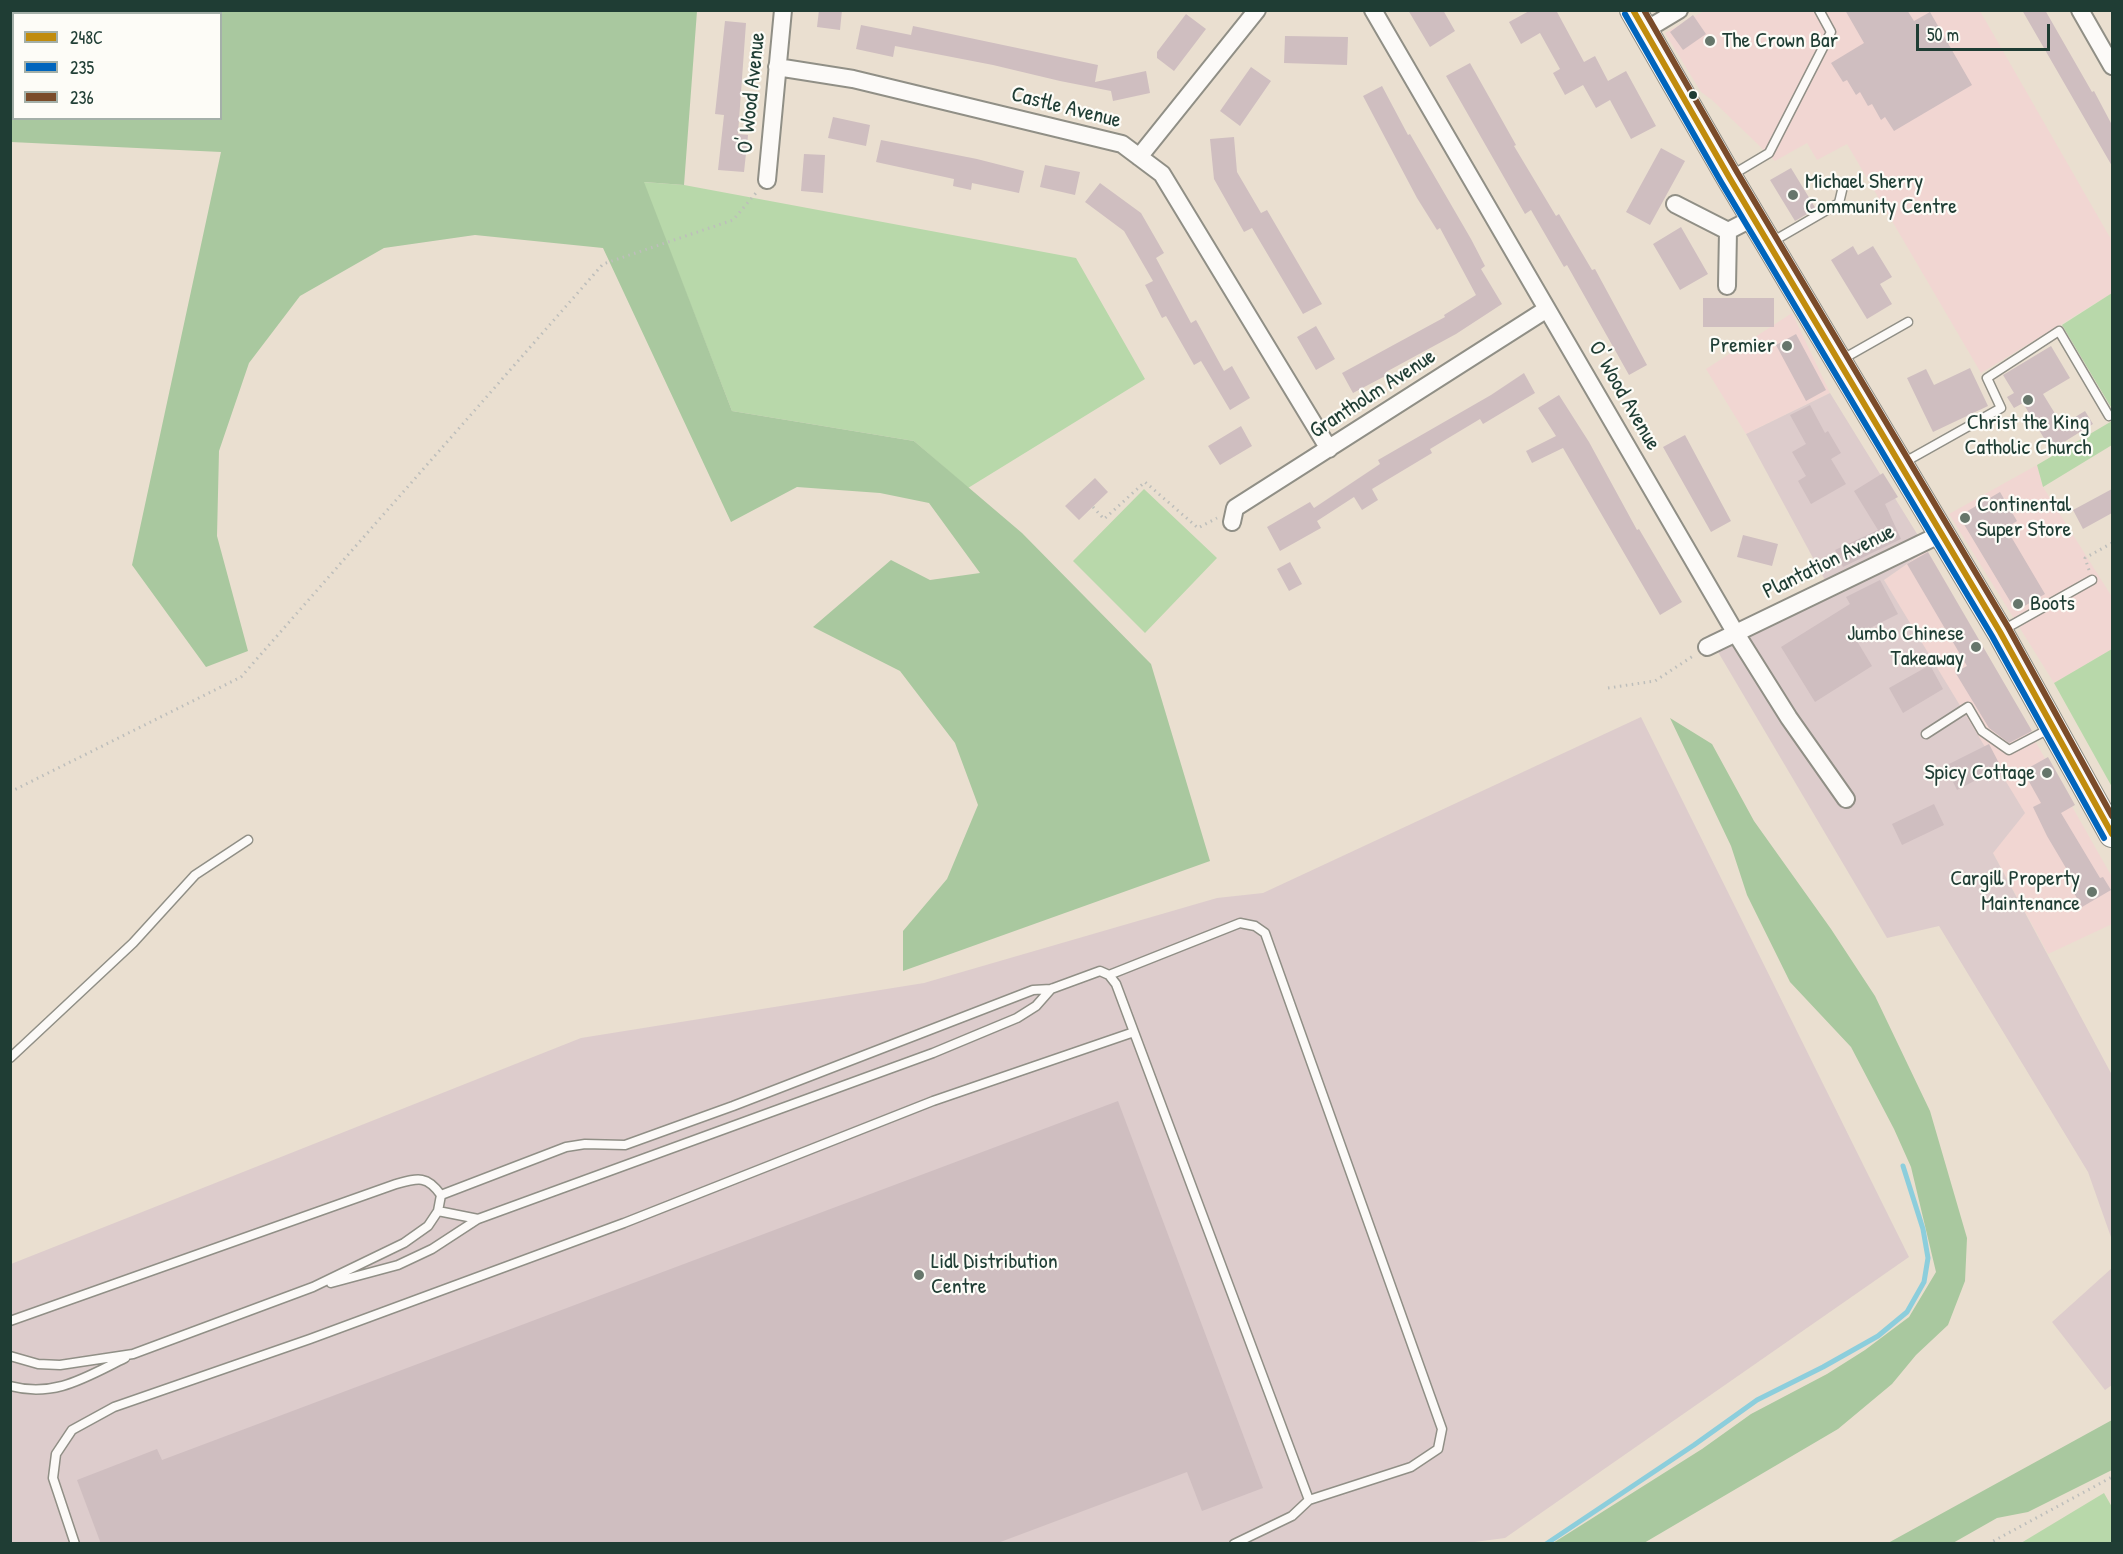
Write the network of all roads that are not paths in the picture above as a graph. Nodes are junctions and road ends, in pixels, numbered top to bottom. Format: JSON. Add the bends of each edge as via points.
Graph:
{"nodes":[{"id":1,"x":783,"y":10,"type":"edge"},
{"id":2,"x":1257,"y":10,"type":"edge"},
{"id":3,"x":1373,"y":10,"type":"edge"},
{"id":4,"x":1679,"y":10,"type":"edge"},
{"id":5,"x":1819,"y":10,"type":"edge"},
{"id":6,"x":2080,"y":10,"type":"edge"},
{"id":7,"x":1639,"y":20,"type":"edge"},
{"id":8,"x":2112,"y":66,"type":"edge"},
{"id":9,"x":777,"y":67,"type":"junction"},
{"id":10,"x":1140,"y":157,"type":"junction"},
{"id":11,"x":1729,"y":177,"type":"junction"},
{"id":12,"x":767,"y":180,"type":"road end"},
{"id":13,"x":1844,"y":182,"type":"dead end"},
{"id":14,"x":1675,"y":204,"type":"dead end"},
{"id":15,"x":1753,"y":218,"type":"junction"},
{"id":16,"x":1728,"y":231,"type":"junction"},
{"id":17,"x":1769,"y":244,"type":"junction"},
{"id":18,"x":1727,"y":286,"type":"dead end"},
{"id":19,"x":1547,"y":309,"type":"junction"},
{"id":20,"x":1908,"y":322,"type":"dead end"},
{"id":21,"x":1839,"y":362,"type":"junction"},
{"id":22,"x":2109,"y":416,"type":"dead end"},
{"id":23,"x":1329,"y":449,"type":"junction"},
{"id":24,"x":1900,"y":465,"type":"junction"},
{"id":25,"x":1234,"y":515,"type":"road end"},
{"id":26,"x":1941,"y":534,"type":"junction"},
{"id":27,"x":2092,"y":580,"type":"road end"},
{"id":28,"x":1736,"y":632,"type":"junction"},
{"id":29,"x":2000,"y":632,"type":"junction"},
{"id":30,"x":1707,"y":647,"type":"road end"},
{"id":31,"x":2053,"y":727,"type":"junction"},
{"id":32,"x":1926,"y":734,"type":"dead end"},
{"id":33,"x":1846,"y":799,"type":"dead end"},
{"id":34,"x":2112,"y":834,"type":"edge"},
{"id":35,"x":248,"y":840,"type":"dead end"},
{"id":36,"x":1109,"y":975,"type":"junction"},
{"id":37,"x":1051,"y":989,"type":"junction"},
{"id":38,"x":1134,"y":1032,"type":"junction"},
{"id":39,"x":10,"y":1058,"type":"edge"},
{"id":40,"x":441,"y":1195,"type":"junction"},
{"id":41,"x":438,"y":1211,"type":"junction"},
{"id":42,"x":478,"y":1219,"type":"junction"},
{"id":43,"x":313,"y":1287,"type":"junction"},
{"id":44,"x":10,"y":1321,"type":"edge"},
{"id":45,"x":133,"y":1353,"type":"junction"},
{"id":46,"x":10,"y":1356,"type":"edge"},
{"id":47,"x":10,"y":1386,"type":"edge"},
{"id":48,"x":1309,"y":1500,"type":"junction"},
{"id":49,"x":75,"y":1544,"type":"edge"},
{"id":50,"x":1234,"y":1544,"type":"edge"}],
"edges":[{"from":1,"to":9,"type":"street","name":"O' Wood Avenue"},
{"from":2,"to":10,"type":"street"},
{"from":3,"to":19,"type":"street","name":"O' Wood Avenue"},
{"from":4,"to":7,"type":"street"},
{"from":5,"to":11,"type":"lane","via":[[1831,32],[1769,153]]},
{"from":6,"to":8,"type":"street"},
{"from":7,"to":11,"type":"main road"},
{"from":9,"to":10,"type":"street","name":"Castle Avenue","via":[[853,79],[1111,141]]},
{"from":9,"to":12,"type":"street","name":"O' Wood Avenue"},
{"from":10,"to":23,"type":"street","name":"Castle Avenue","via":[[1162,174]]},
{"from":11,"to":15,"type":"main road"},
{"from":13,"to":17,"type":"lane","via":[[1839,203]]},
{"from":14,"to":16,"type":"street"},
{"from":15,"to":16,"type":"street"},
{"from":15,"to":17,"type":"main road"},
{"from":16,"to":18,"type":"street"},
{"from":17,"to":21,"type":"main road"},
{"from":19,"to":23,"type":"street","name":"Grantholm Avenue"},
{"from":19,"to":28,"type":"street","name":"O' Wood Avenue"},
{"from":20,"to":21,"type":"lane"},
{"from":21,"to":24,"type":"main road"},
{"from":22,"to":24,"type":"lane","via":[[2059,331],[1987,378],[2001,408]]},
{"from":23,"to":25,"type":"street","name":"Grantholm Avenue"},
{"from":24,"to":26,"type":"main road"},
{"from":26,"to":28,"type":"street","name":"Plantation Avenue"},
{"from":26,"to":29,"type":"main road"},
{"from":27,"to":29,"type":"lane"},
{"from":28,"to":30,"type":"street","name":"Plantation Avenue"},
{"from":28,"to":33,"type":"street","name":"O' Wood Avenue","via":[[1789,718]]},
{"from":29,"to":31,"type":"main road"},
{"from":31,"to":32,"type":"lane","via":[[2009,750],[1982,731],[1968,707]]},
{"from":31,"to":34,"type":"main road"},
{"from":35,"to":39,"type":"lane","via":[[195,875],[133,943]]},
{"from":36,"to":37,"type":"lane","via":[[1100,972]]},
{"from":36,"to":38,"type":"lane"},
{"from":36,"to":48,"type":"lane","via":[[1240,924],[1255,926],[1265,933],[1442,1429],[1438,1449],[1411,1467]]},
{"from":37,"to":40,"type":"lane","via":[[1033,990],[625,1145],[566,1147]]},
{"from":37,"to":42,"type":"lane","via":[[1036,1006],[1017,1018],[943,1048]]},
{"from":38,"to":48,"type":"lane"},
{"from":38,"to":49,"type":"lane","via":[[933,1101],[601,1231],[114,1407],[72,1430],[56,1454],[53,1478]]},
{"from":40,"to":41,"type":"lane"},
{"from":40,"to":44,"type":"lane","via":[[425,1179],[396,1184]]},
{"from":41,"to":42,"type":"lane"},
{"from":41,"to":43,"type":"lane","via":[[428,1226],[404,1243]]},
{"from":42,"to":43,"type":"lane","via":[[432,1250],[398,1265]]},
{"from":43,"to":45,"type":"lane"},
{"from":45,"to":46,"type":"lane","via":[[60,1365]]},
{"from":45,"to":47,"type":"lane","via":[[77,1382],[49,1389]]},
{"from":48,"to":50,"type":"lane","via":[[1292,1516]]}]}
